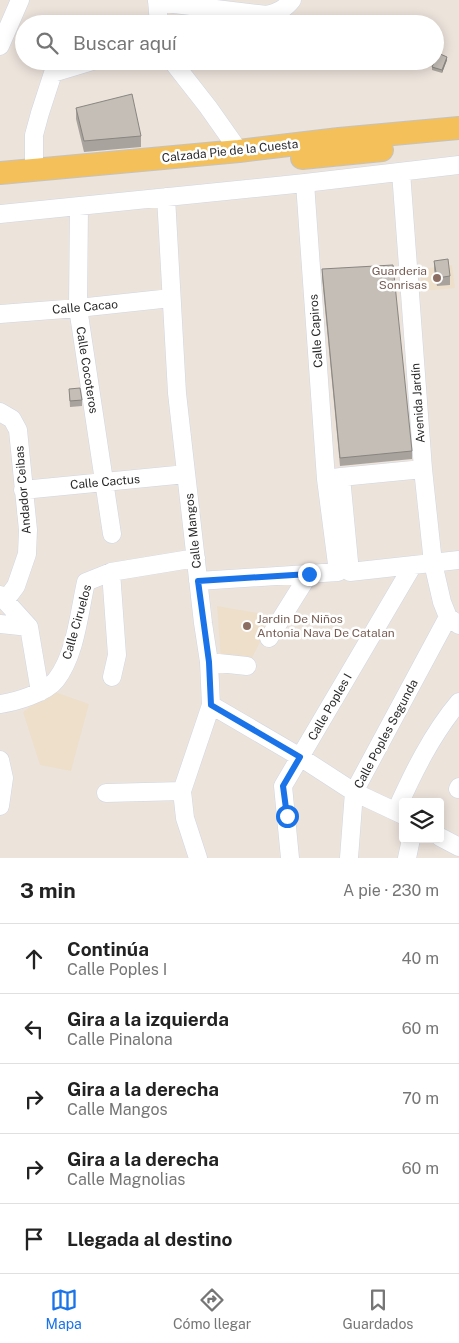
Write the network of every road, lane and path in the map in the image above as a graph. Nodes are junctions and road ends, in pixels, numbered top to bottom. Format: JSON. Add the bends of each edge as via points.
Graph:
{"nodes":[{"id":1,"x":20,"y":0,"type":"edge"},
{"id":2,"x":292,"y":0,"type":"edge"},
{"id":3,"x":157,"y":1,"type":"edge"},
{"id":4,"x":158,"y":15,"type":"edge"},
{"id":5,"x":0,"y":46,"type":"edge"},
{"id":6,"x":63,"y":70,"type":"edge"},
{"id":7,"x":179,"y":70,"type":"edge"},
{"id":8,"x":459,"y":128,"type":"edge"},
{"id":9,"x":459,"y":143,"type":"edge"},
{"id":10,"x":239,"y":151,"type":"junction"},
{"id":11,"x":459,"y":165,"type":"edge"},
{"id":12,"x":34,"y":170,"type":"junction"},
{"id":13,"x":401,"y":172,"type":"junction"},
{"id":14,"x":0,"y":173,"type":"edge"},
{"id":15,"x":305,"y":183,"type":"junction"},
{"id":16,"x":0,"y":188,"type":"edge"},
{"id":17,"x":166,"y":197,"type":"junction"},
{"id":18,"x":79,"y":206,"type":"junction"},
{"id":19,"x":0,"y":214,"type":"edge"},
{"id":20,"x":171,"y":298,"type":"junction"},
{"id":21,"x":78,"y":308,"type":"junction"},
{"id":22,"x":0,"y":314,"type":"edge"},
{"id":23,"x":0,"y":412,"type":"edge"},
{"id":24,"x":424,"y":469,"type":"junction"},
{"id":25,"x":186,"y":474,"type":"junction"},
{"id":26,"x":334,"y":478,"type":"junction"},
{"id":27,"x":105,"y":482,"type":"junction"},
{"id":28,"x":23,"y":490,"type":"junction"},
{"id":29,"x":112,"y":534,"type":"dead end"},
{"id":30,"x":196,"y":558,"type":"junction"},
{"id":31,"x":459,"y":560,"type":"edge"},
{"id":32,"x":433,"y":563,"type":"junction"},
{"id":33,"x":413,"y":565,"type":"junction"},
{"id":34,"x":111,"y":572,"type":"junction"},
{"id":35,"x":344,"y":572,"type":"junction"},
{"id":36,"x":309,"y":574,"type":"junction"},
{"id":37,"x":198,"y":581,"type":"junction"},
{"id":38,"x":1,"y":596,"type":"edge"},
{"id":39,"x":454,"y":622,"type":"edge"},
{"id":40,"x":0,"y":624,"type":"edge"},
{"id":41,"x":29,"y":627,"type":"junction"},
{"id":42,"x":270,"y":638,"type":"dead end"},
{"id":43,"x":209,"y":662,"type":"junction"},
{"id":44,"x":246,"y":666,"type":"dead end"},
{"id":45,"x":112,"y":676,"type":"dead end"},
{"id":46,"x":40,"y":692,"type":"junction"},
{"id":47,"x":459,"y":702,"type":"edge"},
{"id":48,"x":0,"y":704,"type":"edge"},
{"id":49,"x":211,"y":705,"type":"junction"},
{"id":50,"x":300,"y":757,"type":"junction"},
{"id":51,"x":0,"y":760,"type":"edge"},
{"id":52,"x":182,"y":791,"type":"junction"},
{"id":53,"x":354,"y":792,"type":"junction"},
{"id":54,"x":106,"y":793,"type":"dead end"},
{"id":55,"x":405,"y":798,"type":"edge"},
{"id":56,"x":0,"y":806,"type":"edge"},
{"id":57,"x":399,"y":813,"type":"edge"},
{"id":58,"x":444,"y":839,"type":"edge"},
{"id":59,"x":192,"y":841,"type":"junction"},
{"id":60,"x":410,"y":843,"type":"edge"},
{"id":61,"x":459,"y":847,"type":"edge"},
{"id":62,"x":459,"y":854,"type":"edge"},
{"id":63,"x":198,"y":858,"type":"edge"},
{"id":64,"x":206,"y":858,"type":"edge"},
{"id":65,"x":290,"y":858,"type":"edge"},
{"id":66,"x":349,"y":858,"type":"edge"},
{"id":67,"x":407,"y":858,"type":"edge"},
{"id":68,"x":458,"y":858,"type":"edge"}],
"edges":[{"from":1,"to":5,"type":"street"},
{"from":2,"to":3,"type":"street","via":[[277,13],[267,15]]},
{"from":3,"to":4,"type":"street"},
{"from":6,"to":12,"type":"street","via":[[53,73],[40,113],[34,135]]},
{"from":7,"to":10,"type":"street"},
{"from":8,"to":10,"type":"main road","name":"Calzada Pie de la Cuesta","via":[[339,138]]},
{"from":9,"to":16,"type":"main road","name":"Calzada Pie de la Cuesta"},
{"from":10,"to":12,"type":"main road","name":"Calzada Pie de la Cuesta"},
{"from":11,"to":13,"type":"street"},
{"from":12,"to":14,"type":"main road","name":"Calzada Pie de la Cuesta"},
{"from":13,"to":15,"type":"street"},
{"from":13,"to":24,"type":"street","name":"Avenida Jardín"},
{"from":15,"to":17,"type":"street"},
{"from":15,"to":26,"type":"street","name":"Calle Capiros"},
{"from":17,"to":18,"type":"street"},
{"from":17,"to":20,"type":"street","name":"Calle Mangos"},
{"from":18,"to":19,"type":"street"},
{"from":18,"to":21,"type":"street","name":"Calle Cocoteros"},
{"from":20,"to":21,"type":"street","name":"Calle Cacao"},
{"from":20,"to":25,"type":"street","name":"Calle Mangos"},
{"from":21,"to":22,"type":"street","name":"Calle Cacao"},
{"from":21,"to":27,"type":"street","name":"Calle Cocoteros"},
{"from":23,"to":28,"type":"street","name":"Andador Ceibas","via":[[12,419],[18,430]]},
{"from":24,"to":26,"type":"street"},
{"from":24,"to":32,"type":"street","name":"Avenida Jardín"},
{"from":25,"to":27,"type":"street","name":"Calle Cactus"},
{"from":25,"to":30,"type":"street","name":"Calle Mangos"},
{"from":26,"to":35,"type":"street","name":"Calle Capiros"},
{"from":27,"to":28,"type":"street","name":"Calle Cactus"},
{"from":27,"to":29,"type":"street","name":"Calle Cocoteros"},
{"from":28,"to":38,"type":"street","name":"Andador Ceibas","via":[[27,554],[16,586],[10,594]]},
{"from":30,"to":34,"type":"street","name":"Calle Ciruelos"},
{"from":30,"to":37,"type":"street","name":"Calle Mangos"},
{"from":31,"to":32,"type":"street"},
{"from":32,"to":33,"type":"street"},
{"from":32,"to":39,"type":"street","name":"Avenida Jardín","via":[[442,602]]},
{"from":33,"to":35,"type":"street"},
{"from":33,"to":50,"type":"street","name":"Calle Poples I"},
{"from":34,"to":45,"type":"street","via":[[117,655]]},
{"from":34,"to":46,"type":"street","name":"Calle Ciruelos","via":[[86,582],[64,667],[55,682]]},
{"from":35,"to":36,"type":"street"},
{"from":36,"to":37,"type":"street"},
{"from":36,"to":42,"type":"street"},
{"from":37,"to":43,"type":"street","name":"Calle Mangos"},
{"from":38,"to":41,"type":"street"},
{"from":39,"to":53,"type":"street","name":"Calle Poples Segunda"},
{"from":40,"to":41,"type":"street"},
{"from":41,"to":46,"type":"street"},
{"from":43,"to":44,"type":"street"},
{"from":43,"to":49,"type":"street","name":"Calle Mangos"},
{"from":46,"to":48,"type":"street","name":"Calle Ciruelos"},
{"from":47,"to":55,"type":"street","via":[[417,764]]},
{"from":49,"to":50,"type":"street"},
{"from":49,"to":52,"type":"street","name":"Calle Mangos"},
{"from":50,"to":53,"type":"street"},
{"from":50,"to":65,"type":"street","name":"Calle Poples I","via":[[283,786]]},
{"from":51,"to":56,"type":"street","via":[[4,778]]},
{"from":52,"to":54,"type":"street"},
{"from":52,"to":59,"type":"street","name":"Calle Mangos"},
{"from":53,"to":57,"type":"street"},
{"from":53,"to":66,"type":"street","name":"Calle Poples Segunda"},
{"from":58,"to":61,"type":"street"},
{"from":59,"to":63,"type":"street","name":"Calle Mangos"},
{"from":59,"to":64,"type":"street"},
{"from":60,"to":67,"type":"street"},
{"from":62,"to":68,"type":"street"}]}
